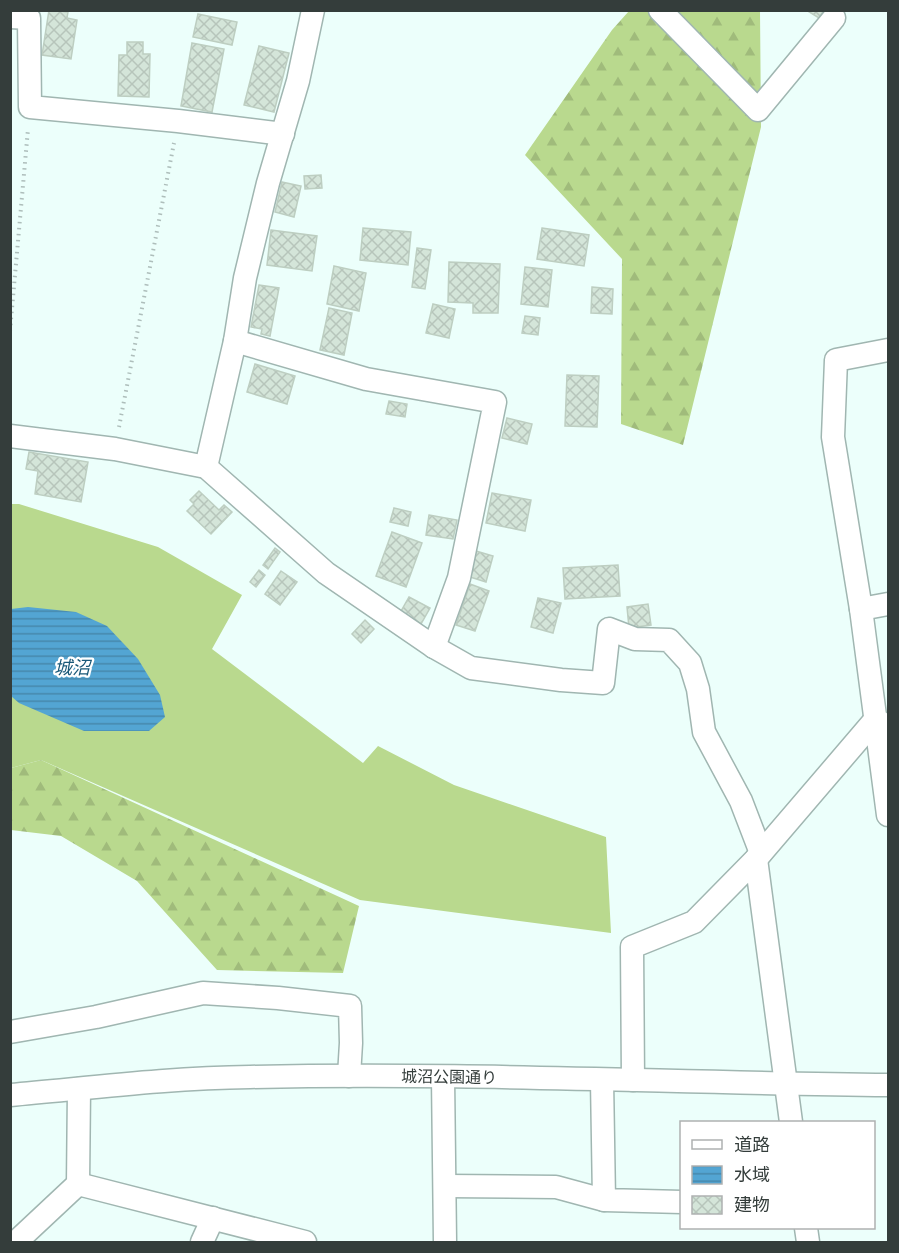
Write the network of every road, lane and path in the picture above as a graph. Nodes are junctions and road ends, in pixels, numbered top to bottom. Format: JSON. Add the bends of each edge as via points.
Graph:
{"nodes":[{"id":1,"x":313,"y":10,"type":"edge"},
{"id":2,"x":660,"y":10,"type":"edge"},
{"id":3,"x":23,"y":15,"type":"edge"},
{"id":4,"x":834,"y":18,"type":"dead end"},
{"id":5,"x":30,"y":107,"type":"junction"},
{"id":6,"x":178,"y":122,"type":"junction"},
{"id":7,"x":283,"y":134,"type":"junction"},
{"id":8,"x":10,"y":331,"type":"edge"},
{"id":9,"x":235,"y":341,"type":"junction"},
{"id":10,"x":888,"y":350,"type":"edge"},
{"id":11,"x":10,"y":436,"type":"edge"},
{"id":12,"x":115,"y":449,"type":"junction"},
{"id":13,"x":206,"y":467,"type":"junction"},
{"id":14,"x":888,"y":604,"type":"edge"},
{"id":15,"x":861,"y":609,"type":"junction"},
{"id":16,"x":434,"y":647,"type":"junction"},
{"id":17,"x":882,"y":723,"type":"edge"},
{"id":18,"x":888,"y":815,"type":"edge"},
{"id":19,"x":759,"y":856,"type":"junction"},
{"id":20,"x":10,"y":1032,"type":"edge"},
{"id":21,"x":349,"y":1076,"type":"junction"},
{"id":22,"x":442,"y":1077,"type":"junction"},
{"id":23,"x":602,"y":1080,"type":"junction"},
{"id":24,"x":633,"y":1080,"type":"junction"},
{"id":25,"x":786,"y":1084,"type":"junction"},
{"id":26,"x":888,"y":1085,"type":"edge"},
{"id":27,"x":79,"y":1089,"type":"junction"},
{"id":28,"x":10,"y":1095,"type":"edge"},
{"id":29,"x":792,"y":1121,"type":"edge"},
{"id":30,"x":78,"y":1184,"type":"junction"},
{"id":31,"x":445,"y":1186,"type":"junction"},
{"id":32,"x":604,"y":1200,"type":"junction"},
{"id":33,"x":680,"y":1202,"type":"edge"},
{"id":34,"x":213,"y":1218,"type":"junction"},
{"id":35,"x":16,"y":1242,"type":"edge"},
{"id":36,"x":202,"y":1242,"type":"edge"},
{"id":37,"x":304,"y":1242,"type":"edge"},
{"id":38,"x":445,"y":1242,"type":"edge"}],
"edges":[{"from":1,"to":7,"type":"street"},
{"from":2,"to":4,"type":"street","via":[[758,110]]},
{"from":3,"to":5,"type":"street"},
{"from":5,"to":6,"type":"street"},
{"from":5,"to":8,"type":"path"},
{"from":6,"to":7,"type":"street"},
{"from":6,"to":12,"type":"path"},
{"from":7,"to":9,"type":"street","via":[[248,268]]},
{"from":9,"to":13,"type":"street"},
{"from":9,"to":16,"type":"street","via":[[366,379],[495,402],[459,578]]},
{"from":10,"to":15,"type":"street","via":[[836,360],[833,437]]},
{"from":11,"to":12,"type":"street"},
{"from":12,"to":13,"type":"street"},
{"from":13,"to":16,"type":"street","via":[[326,573]]},
{"from":14,"to":15,"type":"street"},
{"from":15,"to":17,"type":"street"},
{"from":16,"to":19,"type":"street","via":[[471,668],[603,683],[609,629],[635,639],[669,640],[690,663],[704,732],[741,801]]},
{"from":17,"to":18,"type":"street"},
{"from":17,"to":19,"type":"street"},
{"from":19,"to":24,"type":"street","via":[[694,922],[632,947]]},
{"from":19,"to":25,"type":"street"},
{"from":20,"to":21,"type":"street","via":[[203,993],[350,1006]]},
{"from":21,"to":22,"type":"street","name":"城沼公園通り"},
{"from":21,"to":27,"type":"street","name":"城沼公園通り","via":[[248,1077]]},
{"from":22,"to":23,"type":"street","name":"城沼公園通り"},
{"from":22,"to":31,"type":"street"},
{"from":23,"to":24,"type":"street","name":"城沼公園通り"},
{"from":23,"to":32,"type":"street"},
{"from":24,"to":25,"type":"street","name":"城沼公園通り"},
{"from":25,"to":26,"type":"street","name":"城沼公園通り"},
{"from":25,"to":29,"type":"street"},
{"from":27,"to":28,"type":"street","name":"城沼公園通り"},
{"from":27,"to":30,"type":"street"},
{"from":30,"to":34,"type":"street"},
{"from":30,"to":35,"type":"street"},
{"from":31,"to":32,"type":"street","via":[[556,1187]]},
{"from":31,"to":38,"type":"street"},
{"from":32,"to":33,"type":"street"},
{"from":34,"to":36,"type":"street"},
{"from":34,"to":37,"type":"street"}]}
